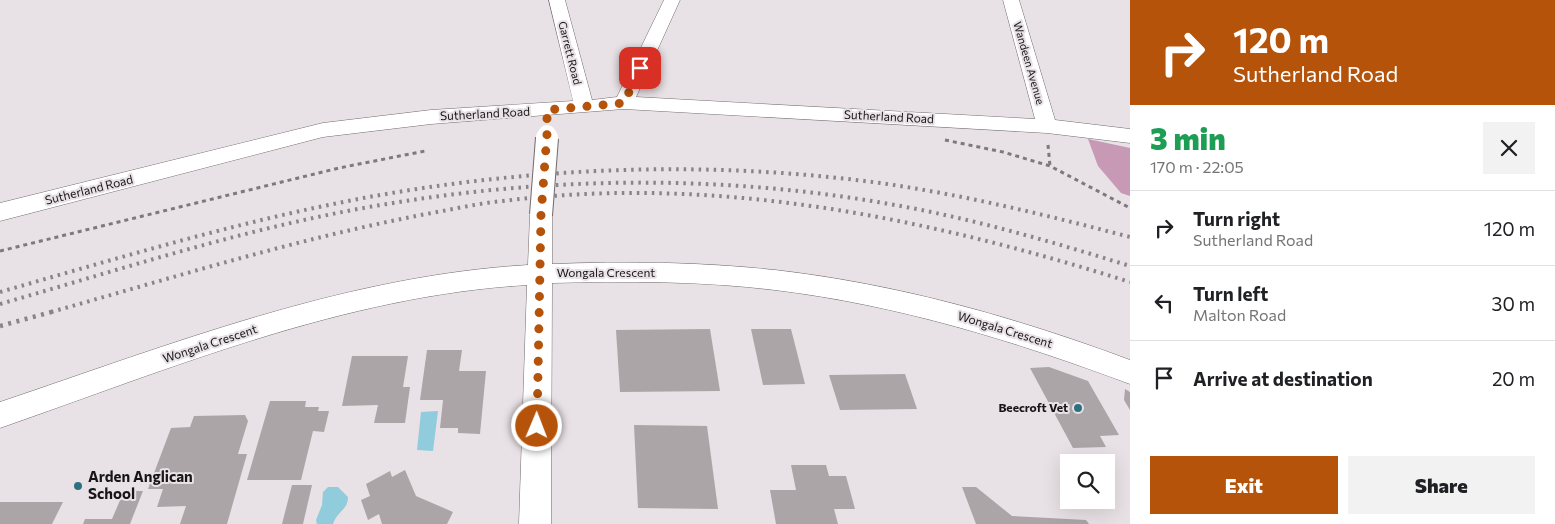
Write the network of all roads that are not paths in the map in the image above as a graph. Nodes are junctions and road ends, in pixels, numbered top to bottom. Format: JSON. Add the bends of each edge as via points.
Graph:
{"nodes":[{"id":1,"x":557,"y":0,"type":"edge"},
{"id":2,"x":672,"y":0,"type":"edge"},
{"id":3,"x":1011,"y":0,"type":"edge"},
{"id":4,"x":624,"y":103,"type":"junction"},
{"id":5,"x":584,"y":106,"type":"junction"},
{"id":6,"x":547,"y":110,"type":"junction"},
{"id":7,"x":1047,"y":126,"type":"junction"},
{"id":8,"x":1130,"y":136,"type":"edge"},
{"id":9,"x":0,"y":212,"type":"edge"},
{"id":10,"x":540,"y":272,"type":"junction"},
{"id":11,"x":1130,"y":372,"type":"edge"},
{"id":12,"x":0,"y":416,"type":"edge"},
{"id":13,"x":535,"y":524,"type":"edge"}],
"edges":[{"from":1,"to":5,"type":"street","name":"Garrett Road"},
{"from":2,"to":4,"type":"street"},
{"from":3,"to":7,"type":"street","name":"Wandeen Avenue"},
{"from":4,"to":5,"type":"street","name":"Sutherland Road"},
{"from":4,"to":7,"type":"street","name":"Sutherland Road"},
{"from":5,"to":6,"type":"street","name":"Sutherland Road"},
{"from":6,"to":9,"type":"street","name":"Sutherland Road","via":[[431,117],[323,130]]},
{"from":6,"to":10,"type":"street","bridge":true},
{"from":7,"to":8,"type":"street","name":"Sutherland Road"},
{"from":10,"to":11,"type":"street","name":"Wongala Crescent","via":[[729,276],[858,292],[970,318]]},
{"from":10,"to":12,"type":"street","name":"Wongala Crescent","via":[[408,289],[290,318]]},
{"from":10,"to":13,"type":"street"}]}
